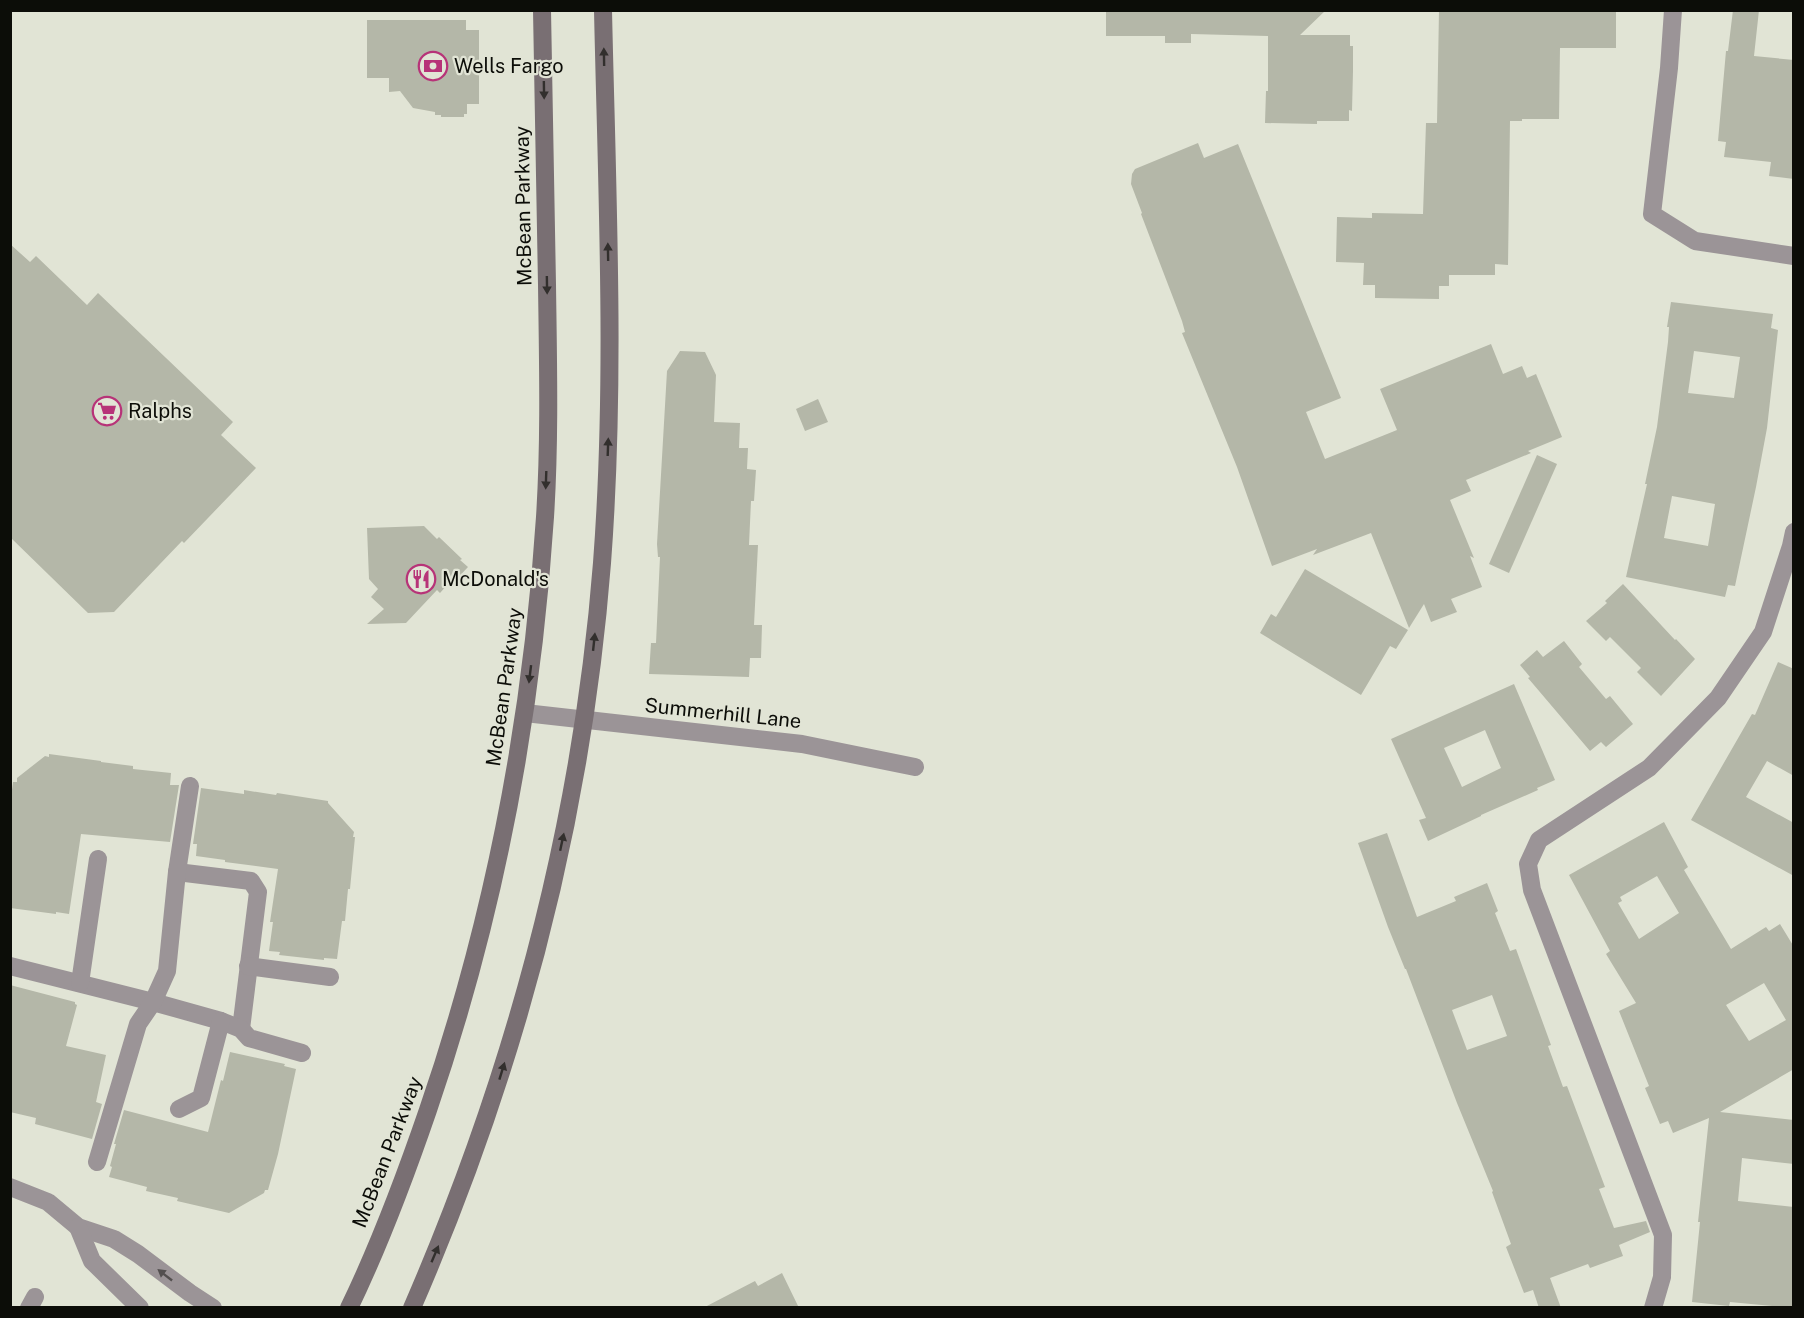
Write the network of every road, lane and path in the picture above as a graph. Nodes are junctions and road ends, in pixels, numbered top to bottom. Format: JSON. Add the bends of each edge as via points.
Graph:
{"nodes":[{"id":1,"x":542,"y":10,"type":"edge"},
{"id":2,"x":603,"y":10,"type":"edge"},
{"id":3,"x":1673,"y":10,"type":"edge"},
{"id":4,"x":1794,"y":256,"type":"edge"},
{"id":5,"x":1794,"y":532,"type":"edge"},
{"id":6,"x":525,"y":713,"type":"junction"},
{"id":7,"x":584,"y":720,"type":"junction"},
{"id":8,"x":915,"y":767,"type":"dead end"},
{"id":9,"x":190,"y":786,"type":"dead end"},
{"id":10,"x":98,"y":859,"type":"dead end"},
{"id":11,"x":177,"y":872,"type":"junction"},
{"id":12,"x":10,"y":966,"type":"edge"},
{"id":13,"x":248,"y":966,"type":"junction"},
{"id":14,"x":330,"y":977,"type":"dead end"},
{"id":15,"x":80,"y":983,"type":"junction"},
{"id":16,"x":153,"y":1002,"type":"junction"},
{"id":17,"x":221,"y":1021,"type":"junction"},
{"id":18,"x":241,"y":1029,"type":"junction"},
{"id":19,"x":302,"y":1053,"type":"dead end"},
{"id":20,"x":179,"y":1109,"type":"dead end"},
{"id":21,"x":97,"y":1162,"type":"dead end"},
{"id":22,"x":10,"y":1187,"type":"edge"},
{"id":23,"x":78,"y":1227,"type":"junction"},
{"id":24,"x":140,"y":1308,"type":"edge"},
{"id":25,"x":213,"y":1308,"type":"edge"},
{"id":26,"x":349,"y":1308,"type":"edge"},
{"id":27,"x":412,"y":1308,"type":"edge"},
{"id":28,"x":1653,"y":1308,"type":"edge"}],
"edges":[{"from":1,"to":6,"type":"main road","name":"McBean Parkway","one_way":true,"via":[[548,427],[540,589]]},
{"from":7,"to":2,"type":"main road","one_way":true,"via":[[607,486]]},
{"from":3,"to":4,"type":"street","via":[[1652,214],[1695,241]]},
{"from":5,"to":28,"type":"street","via":[[1763,632],[1718,698],[1650,768],[1539,840],[1528,864],[1532,890],[1663,1235],[1662,1277]]},
{"from":6,"to":7,"type":"street","name":"Summerhill Lane"},
{"from":6,"to":26,"type":"main road","name":"McBean Parkway","via":[[506,824],[467,987],[416,1146]]},
{"from":7,"to":8,"type":"street","name":"Summerhill Lane","via":[[802,744]]},
{"from":27,"to":7,"type":"main road","one_way":true,"via":[[471,1162],[527,988],[554,877]]},
{"from":9,"to":11,"type":"street"},
{"from":10,"to":15,"type":"street"},
{"from":11,"to":13,"type":"street","via":[[250,881],[258,892]]},
{"from":11,"to":16,"type":"street","via":[[167,971]]},
{"from":12,"to":15,"type":"street"},
{"from":13,"to":14,"type":"street"},
{"from":13,"to":18,"type":"street"},
{"from":15,"to":16,"type":"street"},
{"from":16,"to":17,"type":"street"},
{"from":16,"to":21,"type":"street","via":[[138,1024]]},
{"from":17,"to":18,"type":"street"},
{"from":17,"to":20,"type":"street","via":[[201,1098]]},
{"from":18,"to":19,"type":"street","via":[[249,1038]]},
{"from":22,"to":23,"type":"street","via":[[48,1202]]},
{"from":23,"to":24,"type":"street","via":[[92,1261]]},
{"from":25,"to":23,"type":"street","one_way":true,"via":[[114,1239]]}]}
